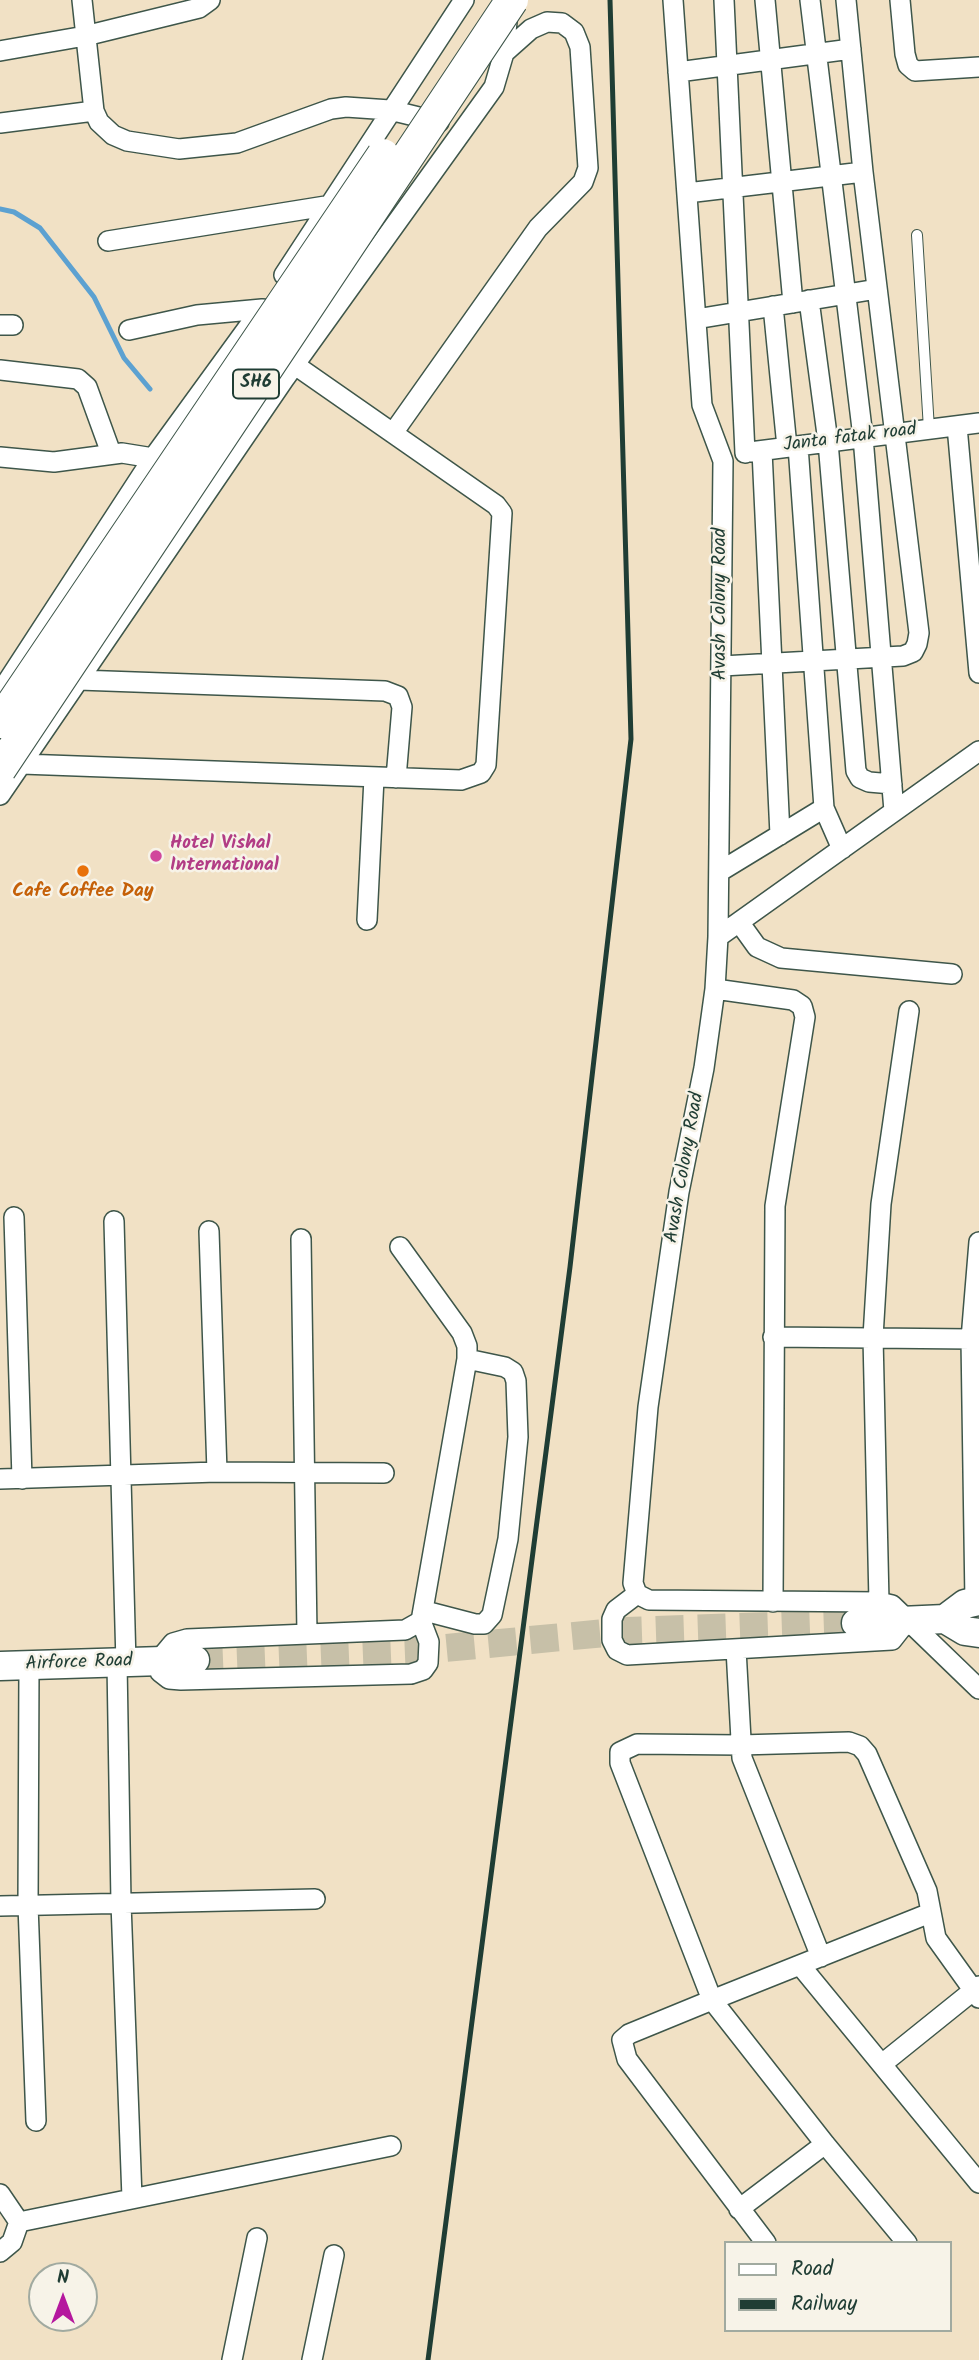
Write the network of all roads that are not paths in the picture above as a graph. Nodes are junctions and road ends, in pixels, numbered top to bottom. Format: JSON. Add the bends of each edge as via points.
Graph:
{"nodes":[{"id":1,"x":82,"y":0,"type":"edge"},
{"id":2,"x":210,"y":0,"type":"edge"},
{"id":3,"x":464,"y":0,"type":"edge"},
{"id":4,"x":488,"y":0,"type":"edge"},
{"id":5,"x":510,"y":0,"type":"edge"},
{"id":6,"x":673,"y":0,"type":"edge"},
{"id":7,"x":724,"y":0,"type":"edge"},
{"id":8,"x":765,"y":0,"type":"edge"},
{"id":9,"x":810,"y":0,"type":"edge"},
{"id":10,"x":846,"y":0,"type":"edge"},
{"id":11,"x":900,"y":0,"type":"edge"},
{"id":12,"x":85,"y":36,"type":"junction"},
{"id":13,"x":851,"y":49,"type":"junction"},
{"id":14,"x":0,"y":51,"type":"edge"},
{"id":15,"x":504,"y":53,"type":"junction"},
{"id":16,"x":816,"y":54,"type":"junction"},
{"id":17,"x":770,"y":60,"type":"junction"},
{"id":18,"x":727,"y":66,"type":"junction"},
{"id":19,"x":979,"y":67,"type":"edge"},
{"id":20,"x":678,"y":72,"type":"junction"},
{"id":21,"x":390,"y":110,"type":"junction"},
{"id":22,"x":94,"y":111,"type":"junction"},
{"id":23,"x":0,"y":123,"type":"edge"},
{"id":24,"x":462,"y":131,"type":"junction"},
{"id":25,"x":863,"y":172,"type":"junction"},
{"id":26,"x":830,"y":176,"type":"junction"},
{"id":27,"x":782,"y":181,"type":"junction"},
{"id":28,"x":732,"y":187,"type":"junction"},
{"id":29,"x":687,"y":193,"type":"junction"},
{"id":30,"x":329,"y":204,"type":"junction"},
{"id":31,"x":407,"y":209,"type":"junction"},
{"id":32,"x":917,"y":235,"type":"dead end"},
{"id":33,"x":108,"y":241,"type":"dead end"},
{"id":34,"x":877,"y":289,"type":"junction"},
{"id":35,"x":844,"y":295,"type":"junction"},
{"id":36,"x":801,"y":301,"type":"junction"},
{"id":37,"x":773,"y":306,"type":"junction"},
{"id":38,"x":262,"y":309,"type":"junction"},
{"id":39,"x":739,"y":312,"type":"junction"},
{"id":40,"x":330,"y":315,"type":"junction"},
{"id":41,"x":696,"y":318,"type":"junction"},
{"id":42,"x":129,"y":330,"type":"dead end"},
{"id":43,"x":295,"y":365,"type":"junction"},
{"id":44,"x":0,"y":370,"type":"edge"},
{"id":45,"x":979,"y":423,"type":"edge"},
{"id":46,"x":957,"y":426,"type":"junction"},
{"id":47,"x":929,"y":429,"type":"junction"},
{"id":48,"x":393,"y":433,"type":"junction"},
{"id":49,"x":895,"y":433,"type":"junction"},
{"id":50,"x":863,"y":437,"type":"junction"},
{"id":51,"x":828,"y":442,"type":"junction"},
{"id":52,"x":793,"y":446,"type":"junction"},
{"id":53,"x":754,"y":452,"type":"junction"},
{"id":54,"x":111,"y":453,"type":"junction"},
{"id":55,"x":0,"y":457,"type":"edge"},
{"id":56,"x":153,"y":458,"type":"junction"},
{"id":57,"x":723,"y":461,"type":"junction"},
{"id":58,"x":881,"y":658,"type":"junction"},
{"id":59,"x":845,"y":660,"type":"junction"},
{"id":60,"x":812,"y":663,"type":"junction"},
{"id":61,"x":772,"y":665,"type":"junction"},
{"id":62,"x":722,"y":666,"type":"junction"},
{"id":63,"x":979,"y":673,"type":"edge"},
{"id":64,"x":79,"y":680,"type":"junction"},
{"id":65,"x":0,"y":693,"type":"edge"},
{"id":66,"x":0,"y":722,"type":"edge"},
{"id":67,"x":979,"y":751,"type":"edge"},
{"id":68,"x":11,"y":766,"type":"edge"},
{"id":69,"x":374,"y":778,"type":"junction"},
{"id":70,"x":396,"y":778,"type":"junction"},
{"id":71,"x":892,"y":784,"type":"junction"},
{"id":72,"x":0,"y":795,"type":"edge"},
{"id":73,"x":824,"y":808,"type":"junction"},
{"id":74,"x":894,"y":811,"type":"junction"},
{"id":75,"x":780,"y":835,"type":"junction"},
{"id":76,"x":842,"y":849,"type":"junction"},
{"id":77,"x":719,"y":872,"type":"junction"},
{"id":78,"x":367,"y":920,"type":"dead end"},
{"id":79,"x":739,"y":922,"type":"junction"},
{"id":80,"x":718,"y":937,"type":"junction"},
{"id":81,"x":952,"y":974,"type":"dead end"},
{"id":82,"x":715,"y":989,"type":"junction"},
{"id":83,"x":909,"y":1011,"type":"dead end"},
{"id":84,"x":14,"y":1217,"type":"dead end"},
{"id":85,"x":114,"y":1221,"type":"dead end"},
{"id":86,"x":209,"y":1231,"type":"dead end"},
{"id":87,"x":301,"y":1239,"type":"dead end"},
{"id":88,"x":979,"y":1242,"type":"edge"},
{"id":89,"x":400,"y":1247,"type":"dead end"},
{"id":90,"x":773,"y":1337,"type":"junction"},
{"id":91,"x":873,"y":1337,"type":"junction"},
{"id":92,"x":971,"y":1339,"type":"junction"},
{"id":93,"x":467,"y":1359,"type":"junction"},
{"id":94,"x":975,"y":1400,"type":"edge"},
{"id":95,"x":217,"y":1472,"type":"junction"},
{"id":96,"x":307,"y":1472,"type":"junction"},
{"id":97,"x":384,"y":1473,"type":"dead end"},
{"id":98,"x":121,"y":1475,"type":"junction"},
{"id":99,"x":0,"y":1479,"type":"edge"},
{"id":100,"x":22,"y":1479,"type":"junction"},
{"id":101,"x":637,"y":1594,"type":"junction"},
{"id":102,"x":773,"y":1602,"type":"junction"},
{"id":103,"x":879,"y":1602,"type":"junction"},
{"id":104,"x":977,"y":1602,"type":"edge"},
{"id":105,"x":423,"y":1617,"type":"junction"},
{"id":106,"x":945,"y":1619,"type":"junction"},
{"id":107,"x":907,"y":1621,"type":"junction"},
{"id":108,"x":856,"y":1623,"type":"tunnel mouth"},
{"id":109,"x":979,"y":1633,"type":"edge"},
{"id":110,"x":307,"y":1634,"type":"junction"},
{"id":111,"x":737,"y":1649,"type":"junction"},
{"id":112,"x":195,"y":1660,"type":"tunnel mouth"},
{"id":113,"x":158,"y":1661,"type":"junction"},
{"id":114,"x":121,"y":1663,"type":"junction"},
{"id":115,"x":0,"y":1666,"type":"edge"},
{"id":116,"x":29,"y":1666,"type":"junction"},
{"id":117,"x":979,"y":1689,"type":"edge"},
{"id":118,"x":740,"y":1745,"type":"junction"},
{"id":119,"x":315,"y":1899,"type":"dead end"},
{"id":120,"x":121,"y":1903,"type":"junction"},
{"id":121,"x":28,"y":1905,"type":"junction"},
{"id":122,"x":0,"y":1906,"type":"edge"},
{"id":123,"x":930,"y":1913,"type":"junction"},
{"id":124,"x":821,"y":1957,"type":"junction"},
{"id":125,"x":800,"y":1965,"type":"junction"},
{"id":126,"x":977,"y":1992,"type":"edge"},
{"id":127,"x":712,"y":2000,"type":"junction"},
{"id":128,"x":882,"y":2064,"type":"junction"},
{"id":129,"x":36,"y":2121,"type":"dead end"},
{"id":130,"x":825,"y":2144,"type":"junction"},
{"id":131,"x":391,"y":2146,"type":"dead end"},
{"id":132,"x":979,"y":2183,"type":"edge"},
{"id":133,"x":0,"y":2194,"type":"edge"},
{"id":134,"x":132,"y":2197,"type":"junction"},
{"id":135,"x":739,"y":2209,"type":"junction"},
{"id":136,"x":19,"y":2222,"type":"junction"},
{"id":137,"x":257,"y":2238,"type":"dead end"},
{"id":138,"x":764,"y":2241,"type":"edge"},
{"id":139,"x":905,"y":2241,"type":"edge"},
{"id":140,"x":0,"y":2252,"type":"edge"},
{"id":141,"x":334,"y":2255,"type":"dead end"},
{"id":142,"x":232,"y":2360,"type":"edge"},
{"id":143,"x":312,"y":2360,"type":"edge"}],
"edges":[{"from":1,"to":12,"type":"street"},
{"from":2,"to":12,"type":"street","via":[[199,8]]},
{"from":3,"to":21,"type":"street"},
{"from":4,"to":66,"type":"main road","number":"SH6","bridge":true},
{"from":5,"to":15,"type":"street"},
{"from":5,"to":68,"type":"main road","number":"SH6","bridge":true},
{"from":6,"to":20,"type":"street"},
{"from":7,"to":18,"type":"street"},
{"from":8,"to":17,"type":"street"},
{"from":9,"to":16,"type":"street"},
{"from":10,"to":13,"type":"street"},
{"from":11,"to":19,"type":"street","via":[[908,65],[915,71]]},
{"from":12,"to":14,"type":"street"},
{"from":12,"to":22,"type":"street"},
{"from":13,"to":16,"type":"street"},
{"from":13,"to":25,"type":"street"},
{"from":15,"to":24,"type":"street","via":[[494,87]]},
{"from":15,"to":48,"type":"street","via":[[531,29],[547,22],[562,23],[574,32],[580,47],[588,168],[583,182],[538,228]]},
{"from":16,"to":17,"type":"street"},
{"from":16,"to":26,"type":"street"},
{"from":17,"to":18,"type":"street"},
{"from":17,"to":27,"type":"street"},
{"from":18,"to":20,"type":"street"},
{"from":18,"to":28,"type":"street"},
{"from":20,"to":29,"type":"street"},
{"from":21,"to":22,"type":"street","via":[[331,109],[237,143],[192,149],[127,141],[113,135]]},
{"from":21,"to":24,"type":"street"},
{"from":21,"to":30,"type":"street"},
{"from":22,"to":23,"type":"street"},
{"from":24,"to":31,"type":"street"},
{"from":25,"to":26,"type":"street"},
{"from":25,"to":34,"type":"street"},
{"from":26,"to":27,"type":"street"},
{"from":26,"to":35,"type":"street"},
{"from":27,"to":28,"type":"street"},
{"from":27,"to":36,"type":"street"},
{"from":28,"to":29,"type":"street"},
{"from":28,"to":39,"type":"street"},
{"from":29,"to":41,"type":"street"},
{"from":30,"to":31,"type":"street","via":[[390,204]]},
{"from":30,"to":33,"type":"street"},
{"from":30,"to":38,"type":"street"},
{"from":31,"to":40,"type":"street"},
{"from":32,"to":47,"type":"lane"},
{"from":34,"to":35,"type":"street"},
{"from":34,"to":49,"type":"street"},
{"from":35,"to":36,"type":"street"},
{"from":35,"to":50,"type":"street"},
{"from":36,"to":37,"type":"street"},
{"from":36,"to":51,"type":"street"},
{"from":37,"to":39,"type":"street"},
{"from":37,"to":52,"type":"street"},
{"from":38,"to":40,"type":"street"},
{"from":38,"to":42,"type":"street","via":[[197,315]]},
{"from":38,"to":56,"type":"street"},
{"from":39,"to":41,"type":"street"},
{"from":39,"to":53,"type":"street"},
{"from":40,"to":43,"type":"street"},
{"from":41,"to":57,"type":"street","via":[[702,405]]},
{"from":43,"to":48,"type":"street"},
{"from":43,"to":64,"type":"street"},
{"from":44,"to":54,"type":"street","via":[[78,379],[87,387]]},
{"from":45,"to":46,"type":"street","name":"Janta fatak road"},
{"from":46,"to":47,"type":"street","name":"Janta fatak road"},
{"from":46,"to":63,"type":"street"},
{"from":47,"to":49,"type":"street","name":"Janta fatak road"},
{"from":48,"to":70,"type":"street","via":[[496,505],[503,525],[486,765],[481,773],[461,780]]},
{"from":49,"to":50,"type":"street","name":"Janta fatak road"},
{"from":49,"to":58,"type":"street","via":[[919,633],[913,652]]},
{"from":50,"to":51,"type":"street","name":"Janta fatak road"},
{"from":50,"to":58,"type":"street"},
{"from":51,"to":52,"type":"street","name":"Janta fatak road"},
{"from":51,"to":59,"type":"street"},
{"from":52,"to":53,"type":"street","name":"Janta fatak road"},
{"from":52,"to":60,"type":"street"},
{"from":53,"to":57,"type":"street","name":"Janta fatak road"},
{"from":53,"to":61,"type":"street"},
{"from":54,"to":55,"type":"street","via":[[54,462]]},
{"from":54,"to":56,"type":"street"},
{"from":56,"to":65,"type":"street"},
{"from":57,"to":62,"type":"street","name":"Avash Colony Road"},
{"from":58,"to":59,"type":"street"},
{"from":58,"to":71,"type":"street"},
{"from":59,"to":60,"type":"street"},
{"from":59,"to":71,"type":"street","via":[[856,771],[869,782]]},
{"from":60,"to":61,"type":"street"},
{"from":60,"to":73,"type":"street"},
{"from":61,"to":62,"type":"street"},
{"from":61,"to":75,"type":"street"},
{"from":62,"to":77,"type":"street","name":"Avash Colony Road"},
{"from":64,"to":68,"type":"street"},
{"from":64,"to":70,"type":"street","via":[[386,691],[398,696],[402,707]]},
{"from":67,"to":74,"type":"street"},
{"from":68,"to":69,"type":"street"},
{"from":68,"to":72,"type":"street"},
{"from":69,"to":70,"type":"street"},
{"from":69,"to":78,"type":"street"},
{"from":71,"to":74,"type":"street"},
{"from":73,"to":75,"type":"street"},
{"from":73,"to":76,"type":"street"},
{"from":74,"to":76,"type":"street"},
{"from":75,"to":77,"type":"street"},
{"from":76,"to":79,"type":"street"},
{"from":77,"to":80,"type":"street","name":"Avash Colony Road"},
{"from":79,"to":80,"type":"street"},
{"from":79,"to":81,"type":"street","via":[[757,947],[781,958]]},
{"from":80,"to":82,"type":"street","name":"Avash Colony Road"},
{"from":82,"to":90,"type":"street","via":[[793,1000],[802,1006],[805,1017],[776,1186]]},
{"from":82,"to":101,"type":"street","name":"Avash Colony Road","via":[[648,1407],[634,1570]]},
{"from":83,"to":91,"type":"street","via":[[881,1205]]},
{"from":84,"to":100,"type":"street"},
{"from":85,"to":98,"type":"street"},
{"from":86,"to":95,"type":"street"},
{"from":87,"to":96,"type":"street"},
{"from":88,"to":92,"type":"street"},
{"from":89,"to":93,"type":"street","via":[[462,1333]]},
{"from":90,"to":91,"type":"street"},
{"from":90,"to":102,"type":"street"},
{"from":91,"to":92,"type":"street"},
{"from":91,"to":103,"type":"street"},
{"from":92,"to":94,"type":"street"},
{"from":93,"to":105,"type":"street"},
{"from":93,"to":105,"type":"street","via":[[505,1367],[516,1381],[518,1437],[508,1539],[492,1615],[484,1623]]},
{"from":94,"to":104,"type":"street"},
{"from":95,"to":96,"type":"street"},
{"from":95,"to":98,"type":"street"},
{"from":96,"to":97,"type":"street"},
{"from":96,"to":110,"type":"street"},
{"from":98,"to":100,"type":"street"},
{"from":98,"to":114,"type":"street"},
{"from":99,"to":100,"type":"street"},
{"from":101,"to":102,"type":"street","via":[[649,1600]]},
{"from":101,"to":111,"type":"street","via":[[616,1610],[612,1619],[612,1640],[626,1655]]},
{"from":102,"to":103,"type":"street"},
{"from":103,"to":107,"type":"street","via":[[892,1605]]},
{"from":104,"to":106,"type":"main road","via":[[965,1604]]},
{"from":105,"to":110,"type":"street","via":[[405,1630]]},
{"from":105,"to":113,"type":"street","via":[[428,1663],[423,1671],[411,1674],[181,1681],[160,1672]]},
{"from":106,"to":107,"type":"main road"},
{"from":106,"to":109,"type":"main road","via":[[965,1632]]},
{"from":107,"to":108,"type":"main road"},
{"from":107,"to":111,"type":"street","via":[[892,1640]]},
{"from":107,"to":117,"type":"street"},
{"from":110,"to":113,"type":"street","via":[[187,1639],[173,1643]]},
{"from":111,"to":118,"type":"street"},
{"from":112,"to":113,"type":"main road","name":"Airforce Road"},
{"from":113,"to":114,"type":"main road","name":"Airforce Road"},
{"from":114,"to":116,"type":"main road","name":"Airforce Road"},
{"from":114,"to":120,"type":"street"},
{"from":115,"to":116,"type":"main road","name":"Airforce Road"},
{"from":116,"to":121,"type":"street"},
{"from":118,"to":123,"type":"street","via":[[849,1742],[860,1746],[927,1891]]},
{"from":118,"to":124,"type":"street","via":[[746,1773]]},
{"from":118,"to":127,"type":"street","via":[[637,1744],[620,1752],[620,1763]]},
{"from":119,"to":120,"type":"street"},
{"from":120,"to":121,"type":"street"},
{"from":120,"to":134,"type":"street"},
{"from":121,"to":122,"type":"street"},
{"from":121,"to":129,"type":"street"},
{"from":123,"to":124,"type":"street"},
{"from":123,"to":126,"type":"street","via":[[936,1938]]},
{"from":124,"to":125,"type":"street"},
{"from":125,"to":127,"type":"street"},
{"from":125,"to":128,"type":"street"},
{"from":126,"to":128,"type":"street"},
{"from":127,"to":130,"type":"street"},
{"from":127,"to":135,"type":"street","via":[[629,2034],[622,2040],[622,2049]]},
{"from":128,"to":132,"type":"street"},
{"from":130,"to":135,"type":"street"},
{"from":130,"to":139,"type":"street"},
{"from":131,"to":134,"type":"street"},
{"from":133,"to":136,"type":"street"},
{"from":134,"to":136,"type":"street"},
{"from":135,"to":138,"type":"street"},
{"from":136,"to":140,"type":"street","via":[[12,2242]]},
{"from":137,"to":142,"type":"street"},
{"from":141,"to":143,"type":"street"}]}
